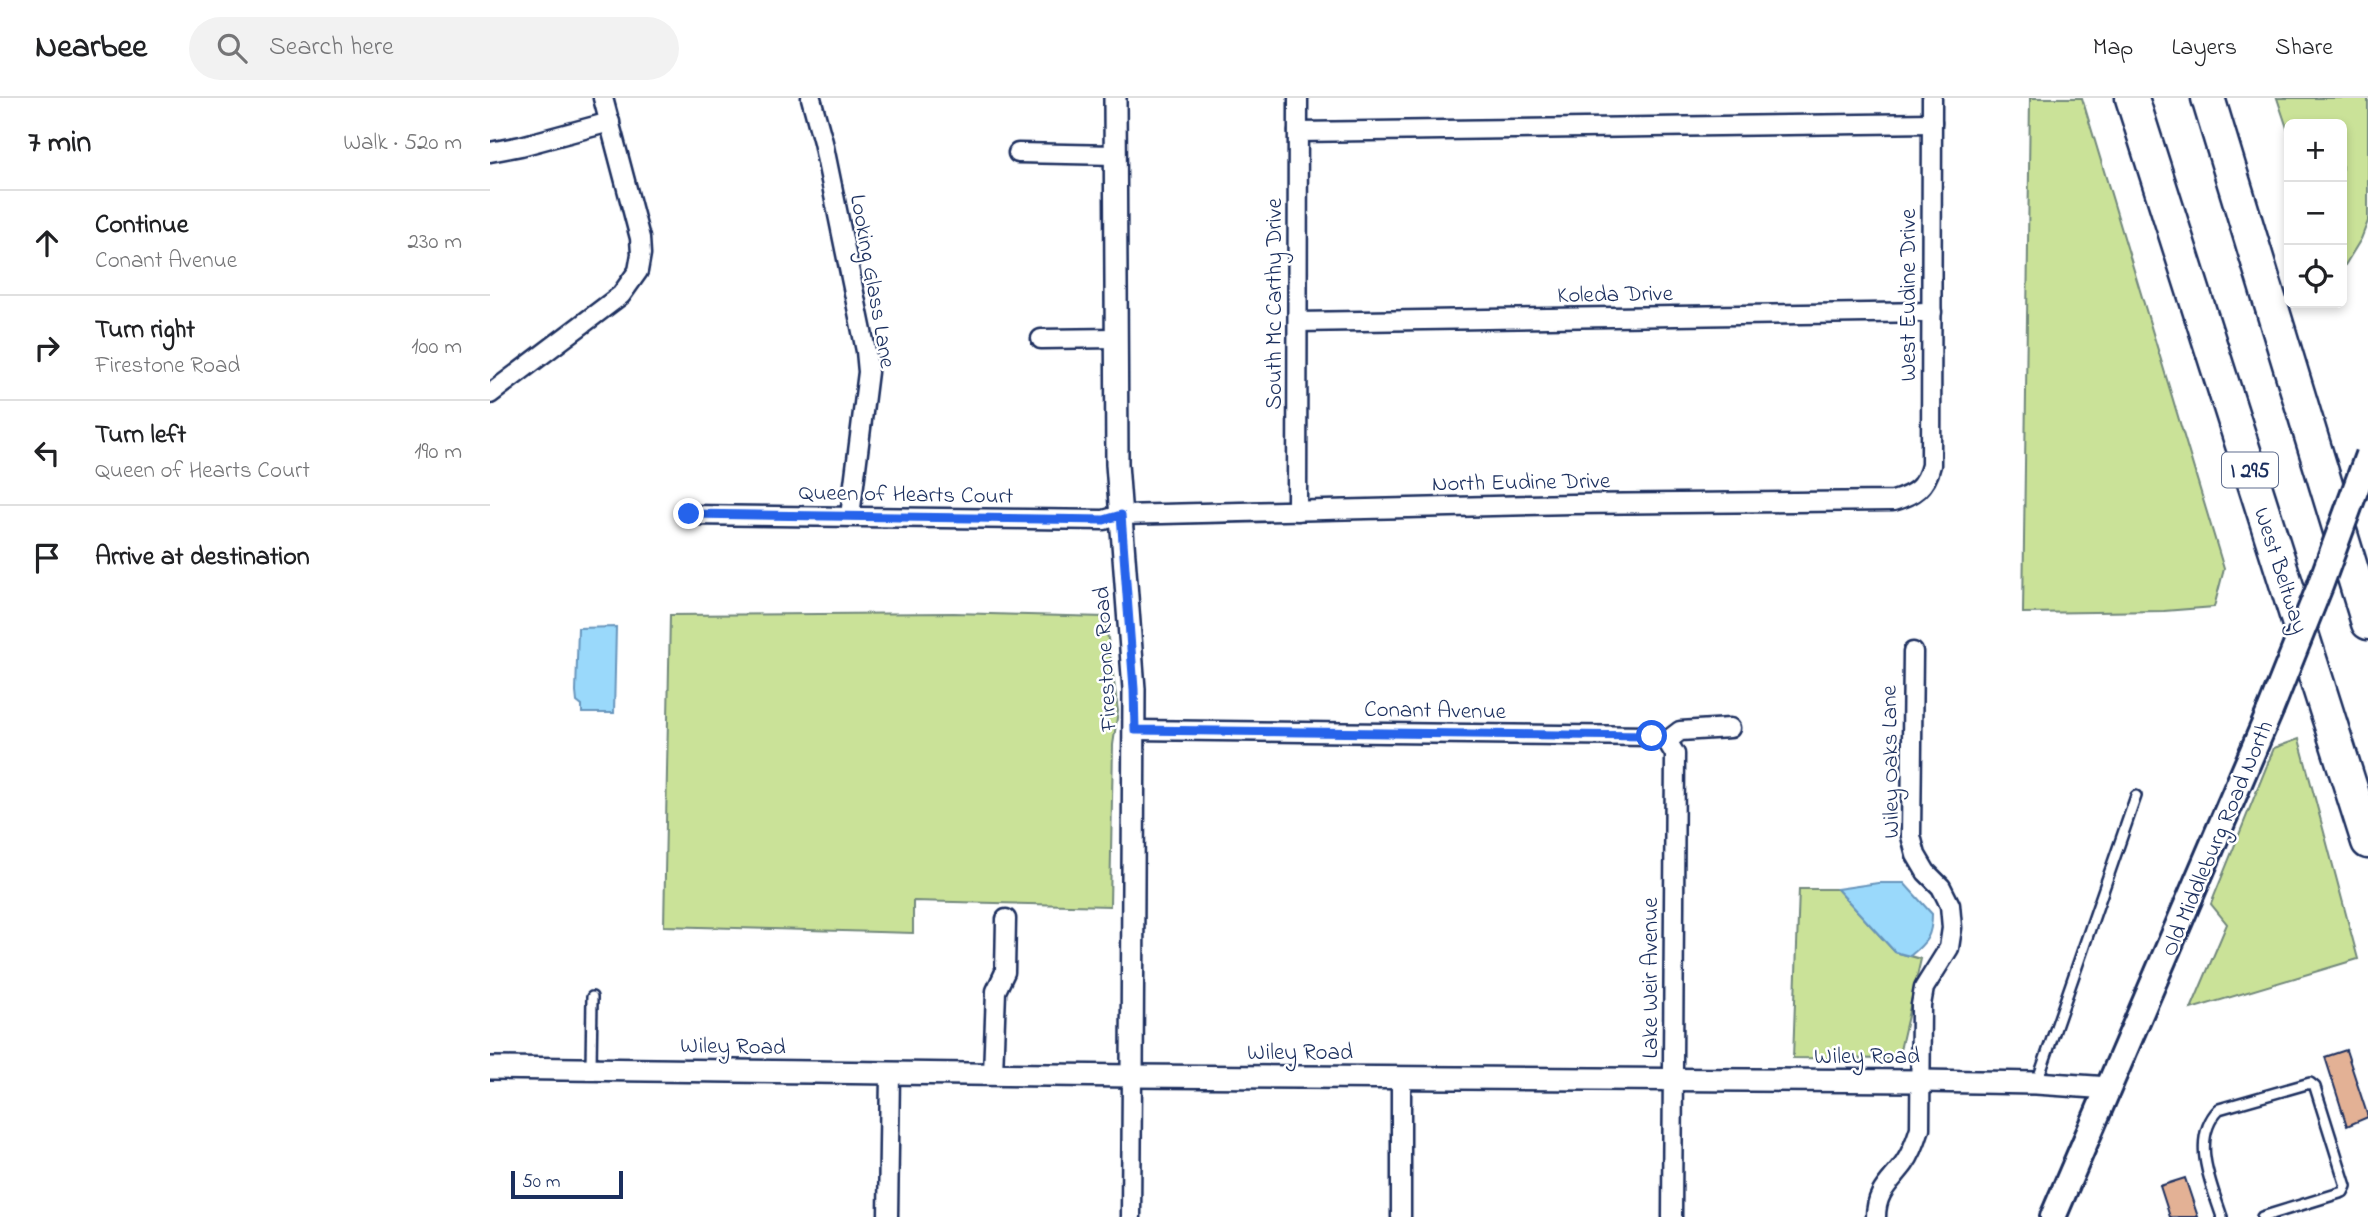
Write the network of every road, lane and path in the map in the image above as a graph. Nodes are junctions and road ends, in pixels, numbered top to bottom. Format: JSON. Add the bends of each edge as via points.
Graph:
{"nodes":[{"id":1,"x":603,"y":98,"type":"edge"},
{"id":2,"x":811,"y":98,"type":"edge"},
{"id":3,"x":1115,"y":98,"type":"edge"},
{"id":4,"x":1298,"y":98,"type":"edge"},
{"id":5,"x":1932,"y":98,"type":"edge"},
{"id":6,"x":2132,"y":98,"type":"edge"},
{"id":7,"x":2208,"y":98,"type":"edge"},
{"id":8,"x":610,"y":122,"type":"junction"},
{"id":9,"x":1932,"y":123,"type":"junction"},
{"id":10,"x":1298,"y":132,"type":"junction"},
{"id":11,"x":490,"y":152,"type":"edge"},
{"id":12,"x":1018,"y":153,"type":"dead end"},
{"id":13,"x":1115,"y":155,"type":"junction"},
{"id":14,"x":1932,"y":312,"type":"junction"},
{"id":15,"x":1298,"y":322,"type":"junction"},
{"id":16,"x":1116,"y":338,"type":"junction"},
{"id":17,"x":1041,"y":339,"type":"dead end"},
{"id":18,"x":494,"y":383,"type":"edge"},
{"id":19,"x":2368,"y":455,"type":"edge"},
{"id":20,"x":1920,"y":489,"type":"joint"},
{"id":21,"x":1297,"y":511,"type":"junction"},
{"id":22,"x":689,"y":514,"type":"dead end"},
{"id":23,"x":1121,"y":515,"type":"junction"},
{"id":24,"x":850,"y":516,"type":"junction"},
{"id":25,"x":2368,"y":623,"type":"edge"},
{"id":26,"x":1913,"y":652,"type":"dead end"},
{"id":27,"x":1730,"y":728,"type":"dead end"},
{"id":28,"x":1135,"y":730,"type":"junction"},
{"id":29,"x":1667,"y":741,"type":"junction"},
{"id":30,"x":2136,"y":796,"type":"dead end"},
{"id":31,"x":2368,"y":842,"type":"edge"},
{"id":32,"x":1006,"y":919,"type":"dead end"},
{"id":33,"x":592,"y":997,"type":"dead end"},
{"id":34,"x":490,"y":1068,"type":"edge"},
{"id":35,"x":591,"y":1070,"type":"junction"},
{"id":36,"x":890,"y":1073,"type":"junction"},
{"id":37,"x":993,"y":1074,"type":"junction"},
{"id":38,"x":1132,"y":1076,"type":"junction"},
{"id":39,"x":1401,"y":1078,"type":"junction"},
{"id":40,"x":1674,"y":1081,"type":"junction"},
{"id":41,"x":1921,"y":1082,"type":"junction"},
{"id":42,"x":2036,"y":1083,"type":"junction"},
{"id":43,"x":2109,"y":1088,"type":"junction"},
{"id":44,"x":888,"y":1217,"type":"edge"},
{"id":45,"x":1130,"y":1217,"type":"edge"},
{"id":46,"x":1401,"y":1217,"type":"edge"},
{"id":47,"x":1672,"y":1217,"type":"edge"},
{"id":48,"x":1876,"y":1217,"type":"edge"},
{"id":49,"x":2053,"y":1217,"type":"edge"},
{"id":50,"x":2222,"y":1217,"type":"edge"},
{"id":51,"x":2262,"y":1217,"type":"edge"}],
"edges":[{"from":1,"to":8,"type":"street"},
{"from":2,"to":24,"type":"street","name":"Looking Glass Lane","via":[[868,372]]},
{"from":3,"to":13,"type":"street","name":"Firestone Road"},
{"from":4,"to":10,"type":"street","name":"South Mc Carthy Drive"},
{"from":5,"to":9,"type":"street","name":"West Eudine Drive"},
{"from":6,"to":31,"type":"highway","name":"West Beltway","number":"I 295"},
{"from":7,"to":25,"type":"highway"},
{"from":8,"to":11,"type":"street"},
{"from":8,"to":18,"type":"street","via":[[640,238],[638,271],[621,295]]},
{"from":9,"to":10,"type":"street"},
{"from":9,"to":14,"type":"street","name":"West Eudine Drive"},
{"from":10,"to":15,"type":"street","name":"South Mc Carthy Drive"},
{"from":12,"to":13,"type":"street"},
{"from":13,"to":16,"type":"street","name":"Firestone Road"},
{"from":14,"to":15,"type":"street","name":"Koleda Drive"},
{"from":14,"to":20,"type":"street","name":"West Eudine Drive","via":[[1931,465]]},
{"from":15,"to":21,"type":"street","name":"South Mc Carthy Drive"},
{"from":16,"to":17,"type":"street"},
{"from":16,"to":23,"type":"street","name":"Firestone Road"},
{"from":19,"to":43,"type":"main road","name":"Old Middleburg Road North","bridge":true,"via":[[2270,711]]},
{"from":20,"to":21,"type":"street","name":"North Eudine Drive","via":[[1893,501]]},
{"from":21,"to":23,"type":"street","name":"North Eudine Drive"},
{"from":22,"to":24,"type":"street","name":"Queen of Hearts Court"},
{"from":23,"to":24,"type":"street","name":"Queen of Hearts Court","via":[[1104,520]]},
{"from":23,"to":28,"type":"street","name":"Firestone Road"},
{"from":26,"to":41,"type":"street","name":"Wiley Oaks Lane","via":[[1911,836],[1916,855],[1950,905],[1951,928],[1949,948],[1924,988]]},
{"from":27,"to":29,"type":"street","name":"Conant Avenue","via":[[1680,731]]},
{"from":28,"to":29,"type":"street","name":"Conant Avenue","via":[[1652,736]]},
{"from":28,"to":38,"type":"street","name":"Firestone Road"},
{"from":29,"to":40,"type":"street","name":"Lake Weir Avenue","via":[[1675,754]]},
{"from":30,"to":42,"type":"lane"},
{"from":32,"to":37,"type":"street","via":[[1005,972],[996,991]]},
{"from":33,"to":35,"type":"lane"},
{"from":34,"to":35,"type":"street","name":"Wiley Road"},
{"from":35,"to":36,"type":"street","name":"Wiley Road"},
{"from":36,"to":37,"type":"street","name":"Wiley Road"},
{"from":36,"to":44,"type":"street"},
{"from":37,"to":38,"type":"street","name":"Wiley Road"},
{"from":38,"to":39,"type":"street","name":"Wiley Road"},
{"from":38,"to":45,"type":"street","name":"Firestone Road"},
{"from":39,"to":40,"type":"street","name":"Wiley Road"},
{"from":39,"to":46,"type":"street"},
{"from":40,"to":41,"type":"street","name":"Wiley Road"},
{"from":40,"to":47,"type":"street","name":"Lake Weir Avenue"},
{"from":41,"to":42,"type":"street","name":"Wiley Road"},
{"from":41,"to":48,"type":"street","name":"Wiley Oaks Lane","via":[[1915,1145],[1904,1165],[1888,1180]]},
{"from":42,"to":43,"type":"street","name":"Wiley Road"},
{"from":43,"to":49,"type":"main road","name":"Old Middleburg Road North"},
{"from":50,"to":51,"type":"lane","via":[[2204,1143],[2213,1116],[2219,1110],[2310,1083],[2346,1186],[2343,1192]]}]}
